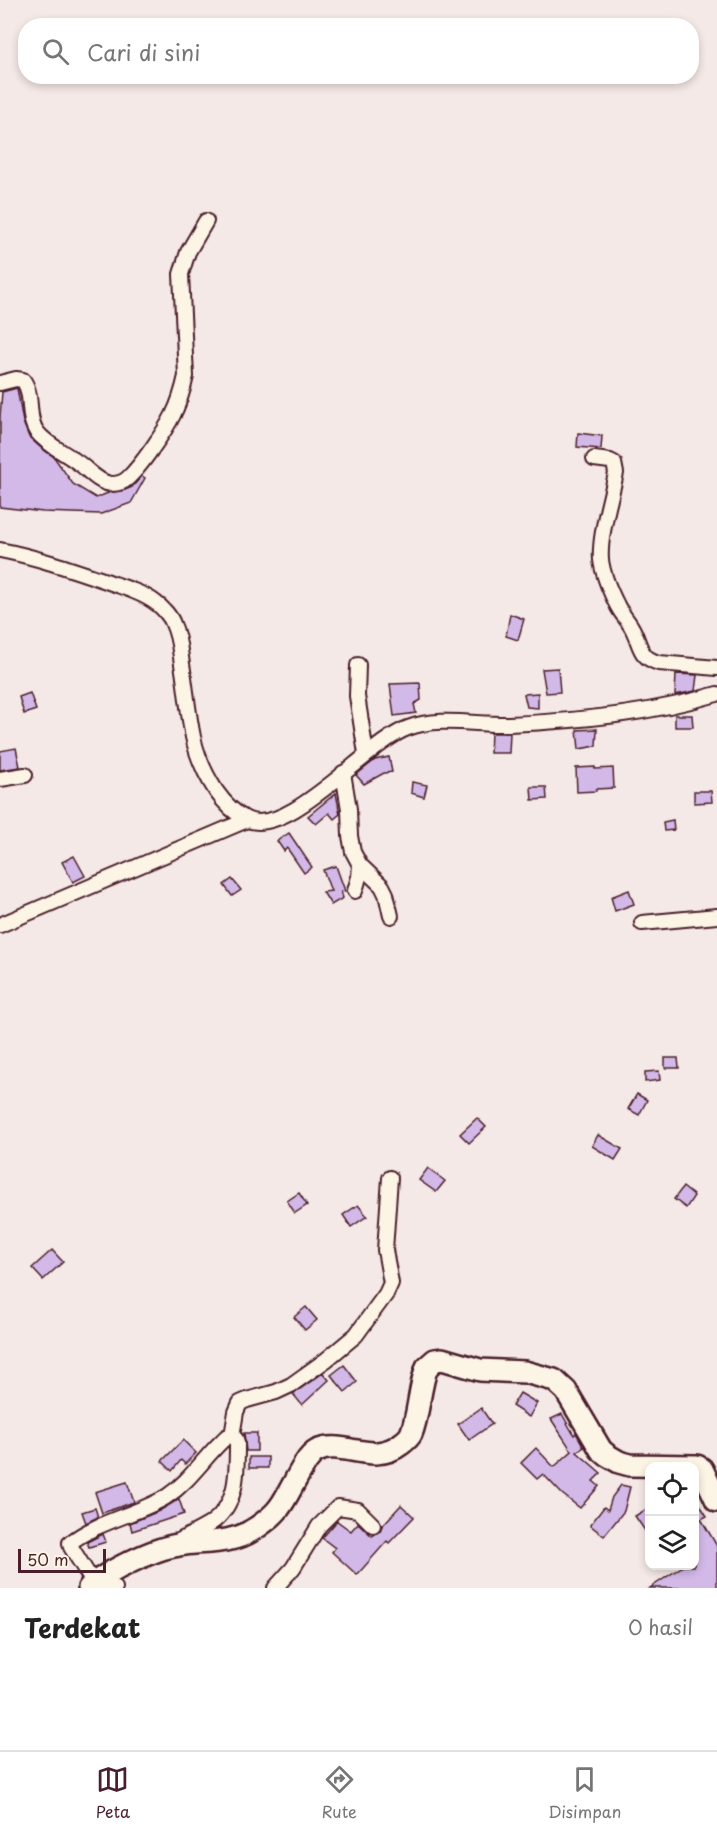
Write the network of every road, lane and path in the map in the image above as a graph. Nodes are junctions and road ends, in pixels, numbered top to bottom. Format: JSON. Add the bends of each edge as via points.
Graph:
{"nodes":[{"id":1,"x":206,"y":221,"type":"dead end"},
{"id":2,"x":0,"y":383,"type":"edge"},
{"id":3,"x":594,"y":459,"type":"dead end"},
{"id":4,"x":0,"y":550,"type":"edge"},
{"id":5,"x":358,"y":665,"type":"dead end"},
{"id":6,"x":717,"y":668,"type":"edge"},
{"id":7,"x":717,"y":694,"type":"edge"},
{"id":8,"x":366,"y":754,"type":"junction"},
{"id":9,"x":344,"y":773,"type":"junction"},
{"id":10,"x":25,"y":775,"type":"dead end"},
{"id":11,"x":0,"y":779,"type":"edge"},
{"id":12,"x":247,"y":820,"type":"junction"},
{"id":13,"x":360,"y":865,"type":"junction"},
{"id":14,"x":355,"y":891,"type":"dead end"},
{"id":15,"x":391,"y":916,"type":"dead end"},
{"id":16,"x":717,"y":916,"type":"edge"},
{"id":17,"x":642,"y":923,"type":"dead end"},
{"id":18,"x":0,"y":925,"type":"edge"},
{"id":19,"x":390,"y":1178,"type":"dead end"},
{"id":20,"x":232,"y":1436,"type":"junction"},
{"id":21,"x":717,"y":1501,"type":"edge"},
{"id":22,"x":373,"y":1525,"type":"dead end"},
{"id":23,"x":167,"y":1547,"type":"junction"},
{"id":24,"x":98,"y":1585,"type":"edge"},
{"id":25,"x":275,"y":1588,"type":"edge"}],
"edges":[{"from":1,"to":2,"type":"street","via":[[188,252],[181,274],[186,376],[183,391],[172,417],[127,479],[121,483],[102,482],[54,446],[34,428],[23,380]]},
{"from":3,"to":6,"type":"street","via":[[610,461],[616,467],[601,560],[604,576],[640,649],[651,661],[659,663]]},
{"from":4,"to":12,"type":"street","via":[[65,567],[157,603],[173,622],[179,642],[193,739],[205,774],[223,801]]},
{"from":5,"to":8,"type":"street","via":[[357,696]]},
{"from":7,"to":8,"type":"street","via":[[645,711],[564,721],[429,723],[398,732]]},
{"from":8,"to":9,"type":"street"},
{"from":9,"to":12,"type":"street","via":[[285,816],[269,821]]},
{"from":9,"to":13,"type":"street","via":[[351,844]]},
{"from":10,"to":11,"type":"street"},
{"from":12,"to":18,"type":"street"},
{"from":13,"to":14,"type":"street"},
{"from":13,"to":15,"type":"street","via":[[382,886]]},
{"from":16,"to":17,"type":"street"},
{"from":19,"to":20,"type":"street","via":[[385,1250],[391,1283],[386,1294],[357,1335],[326,1360],[291,1385],[240,1403]]},
{"from":20,"to":23,"type":"street","via":[[237,1443],[237,1476],[224,1511],[211,1523]]},
{"from":20,"to":24,"type":"street","via":[[226,1437],[172,1492],[70,1543]]},
{"from":21,"to":23,"type":"highway","via":[[697,1466],[630,1465],[607,1455],[566,1391],[554,1380],[525,1372],[480,1370],[442,1359],[427,1367],[410,1436],[398,1447],[377,1454],[319,1450],[307,1461],[279,1509],[252,1531],[236,1538]]},
{"from":22,"to":25,"type":"street","via":[[358,1510],[338,1507],[319,1526],[293,1568]]},
{"from":23,"to":24,"type":"highway","via":[[119,1568]]}]}
